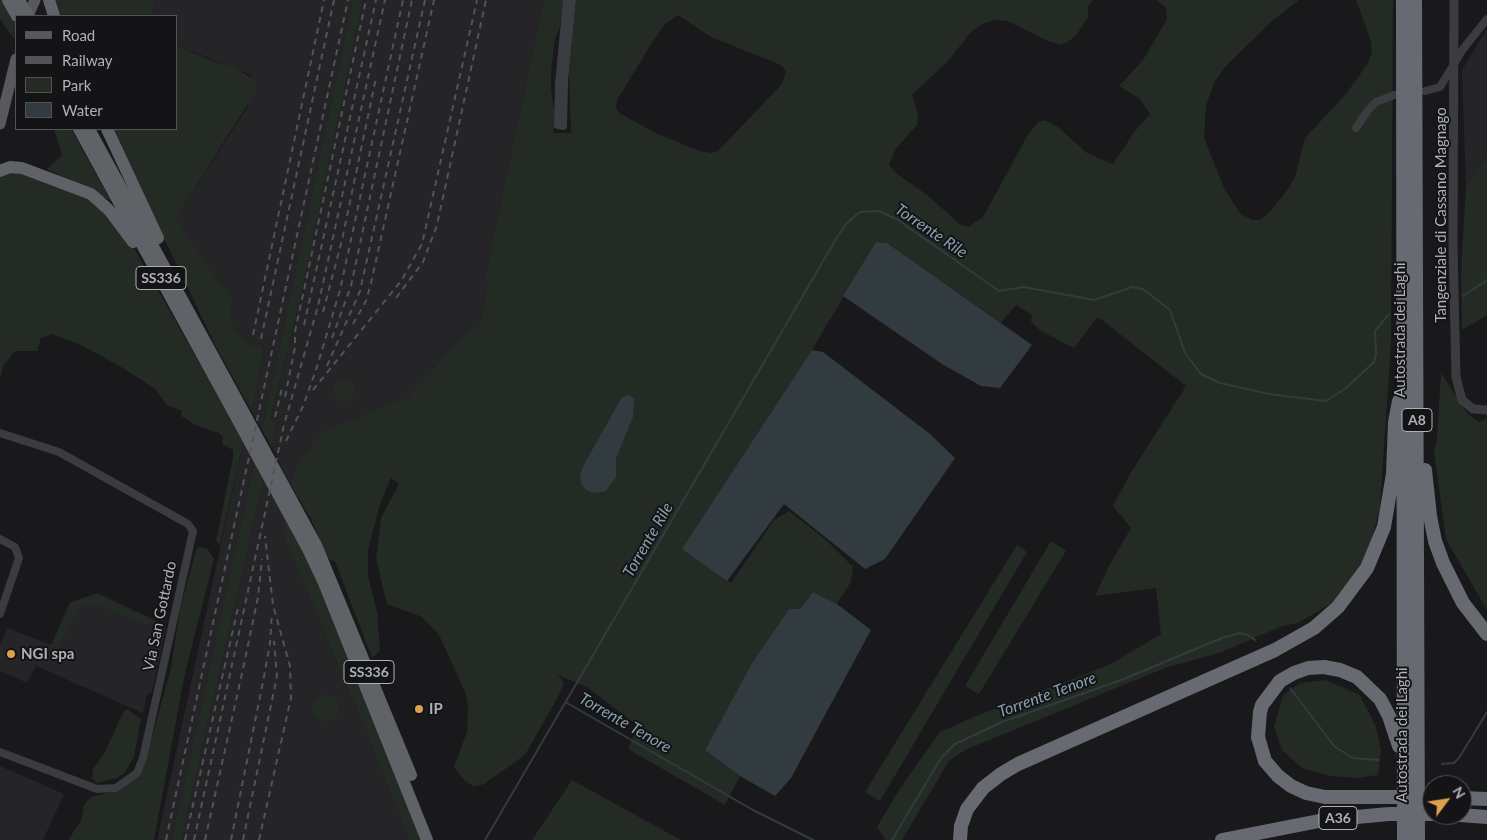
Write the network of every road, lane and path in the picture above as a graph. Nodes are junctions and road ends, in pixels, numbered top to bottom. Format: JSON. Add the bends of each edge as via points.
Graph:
{"nodes":[{"id":1,"x":8,"y":0,"type":"edge"},
{"id":2,"x":19,"y":0,"type":"edge"},
{"id":3,"x":29,"y":0,"type":"edge"},
{"id":4,"x":35,"y":0,"type":"edge"},
{"id":5,"x":50,"y":0,"type":"edge"},
{"id":6,"x":567,"y":0,"type":"edge"},
{"id":7,"x":572,"y":0,"type":"edge"},
{"id":8,"x":1403,"y":0,"type":"edge"},
{"id":9,"x":1415,"y":0,"type":"edge"},
{"id":10,"x":1454,"y":0,"type":"edge"},
{"id":11,"x":16,"y":15,"type":"edge"},
{"id":12,"x":26,"y":15,"type":"edge"},
{"id":13,"x":27,"y":15,"type":"edge"},
{"id":14,"x":28,"y":15,"type":"edge"},
{"id":15,"x":54,"y":15,"type":"edge"},
{"id":16,"x":1487,"y":20,"type":"edge"},
{"id":17,"x":15,"y":63,"type":"edge"},
{"id":18,"x":1425,"y":91,"type":"dead end"},
{"id":19,"x":1394,"y":95,"type":"dead end"},
{"id":20,"x":0,"y":124,"type":"edge"},
{"id":21,"x":1356,"y":128,"type":"dead end"},
{"id":22,"x":80,"y":130,"type":"edge"},
{"id":23,"x":90,"y":130,"type":"edge"},
{"id":24,"x":107,"y":130,"type":"edge"},
{"id":25,"x":0,"y":171,"type":"edge"},
{"id":26,"x":187,"y":316,"type":"junction"},
{"id":27,"x":1411,"y":369,"type":"junction"},
{"id":28,"x":1487,"y":410,"type":"edge"},
{"id":29,"x":0,"y":433,"type":"edge"},
{"id":30,"x":294,"y":512,"type":"junction"},
{"id":31,"x":0,"y":539,"type":"edge"},
{"id":32,"x":0,"y":614,"type":"edge"},
{"id":33,"x":1487,"y":634,"type":"edge"},
{"id":34,"x":0,"y":752,"type":"edge"},
{"id":35,"x":1404,"y":764,"type":"junction"},
{"id":36,"x":1422,"y":796,"type":"edge"},
{"id":37,"x":1472,"y":798,"type":"edge"},
{"id":38,"x":1487,"y":799,"type":"edge"},
{"id":39,"x":1422,"y":814,"type":"edge"},
{"id":40,"x":1472,"y":816,"type":"edge"},
{"id":41,"x":1487,"y":817,"type":"edge"},
{"id":42,"x":427,"y":840,"type":"edge"},
{"id":43,"x":437,"y":840,"type":"edge"},
{"id":44,"x":960,"y":840,"type":"edge"},
{"id":45,"x":1222,"y":840,"type":"edge"},
{"id":46,"x":1404,"y":840,"type":"edge"},
{"id":47,"x":1418,"y":840,"type":"edge"}],
"edges":[{"from":1,"to":11,"type":"highway"},
{"from":2,"to":12,"type":"highway"},
{"from":3,"to":13,"type":"main road"},
{"from":4,"to":14,"type":"main road"},
{"from":5,"to":15,"type":"highway"},
{"from":6,"to":7,"type":"street","via":[[559,84],[558,125],[563,126]]},
{"from":8,"to":27,"type":"highway","name":"Autostrada dei Laghi","number":"A8"},
{"from":9,"to":27,"type":"highway","name":"Autostrada dei Laghi","number":"A8"},
{"from":10,"to":28,"type":"street","name":"Tangenziale di Cassano Magnago","via":[[1456,377],[1462,400],[1473,409]]},
{"from":16,"to":18,"type":"street","via":[[1440,87]]},
{"from":17,"to":20,"type":"main road"},
{"from":19,"to":21,"type":"street","via":[[1376,102]]},
{"from":22,"to":26,"type":"highway","number":"SS336"},
{"from":23,"to":26,"type":"highway","number":"SS336"},
{"from":24,"to":26,"type":"highway","via":[[169,261]]},
{"from":25,"to":26,"type":"highway","via":[[10,167],[22,168],[91,194],[124,229]]},
{"from":26,"to":30,"type":"highway","number":"SS336"},
{"from":27,"to":33,"type":"highway","via":[[1424,427],[1427,492],[1435,541],[1463,603]]},
{"from":27,"to":35,"type":"highway","name":"Autostrada dei Laghi","number":"A8"},
{"from":27,"to":44,"type":"highway","via":[[1395,422],[1393,474],[1384,527],[1368,568],[1338,607],[1314,628],[1275,650],[1001,774],[967,809]]},
{"from":27,"to":47,"type":"highway","name":"Autostrada dei Laghi","number":"A8"},
{"from":29,"to":34,"type":"street","name":"Via San Gottardo","via":[[59,452],[188,524],[192,531],[144,758],[137,773],[116,788],[97,790]]},
{"from":30,"to":42,"type":"highway","number":"SS336"},
{"from":30,"to":43,"type":"highway","number":"SS336","via":[[332,580]]},
{"from":31,"to":32,"type":"street","via":[[15,547],[19,558]]},
{"from":35,"to":36,"type":"highway","via":[[1397,736],[1380,699],[1357,677],[1324,667],[1308,668],[1280,681],[1262,704],[1258,725],[1261,751],[1271,768],[1291,786],[1325,797]]},
{"from":35,"to":46,"type":"highway","name":"Autostrada dei Laghi","number":"A8"},
{"from":37,"to":38,"type":"highway"},
{"from":39,"to":45,"type":"highway","number":"A36","via":[[1389,814],[1288,825]]},
{"from":40,"to":41,"type":"highway"}]}
